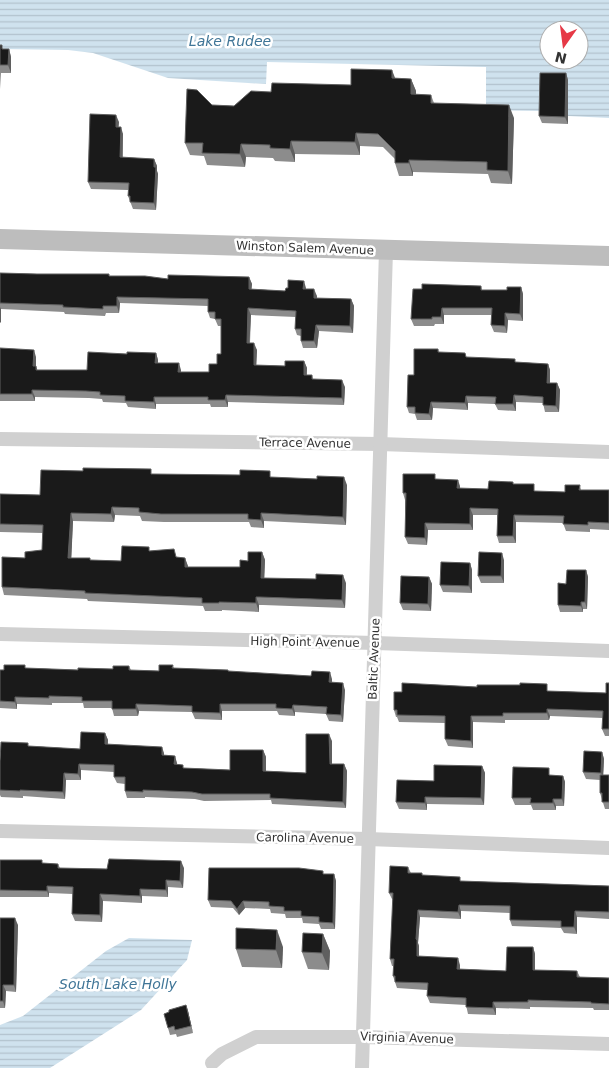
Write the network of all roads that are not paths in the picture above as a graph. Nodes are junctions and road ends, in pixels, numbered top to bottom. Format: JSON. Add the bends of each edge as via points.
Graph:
{"nodes":[{"id":1,"x":0,"y":239,"type":"edge"},
{"id":2,"x":386,"y":250,"type":"junction"},
{"id":3,"x":609,"y":256,"type":"edge"},
{"id":4,"x":0,"y":439,"type":"edge"},
{"id":5,"x":380,"y":444,"type":"junction"},
{"id":6,"x":609,"y":452,"type":"edge"},
{"id":7,"x":0,"y":634,"type":"edge"},
{"id":8,"x":375,"y":644,"type":"junction"},
{"id":9,"x":609,"y":651,"type":"edge"},
{"id":10,"x":0,"y":831,"type":"edge"},
{"id":11,"x":368,"y":839,"type":"junction"},
{"id":12,"x":609,"y":848,"type":"edge"},
{"id":13,"x":363,"y":1037,"type":"junction"},
{"id":14,"x":609,"y":1044,"type":"edge"},
{"id":15,"x":212,"y":1063,"type":"dead end"},
{"id":16,"x":362,"y":1068,"type":"edge"}],
"edges":[{"from":1,"to":2,"type":"street","name":"Winston Salem Avenue"},
{"from":2,"to":3,"type":"street","name":"Winston Salem Avenue"},
{"from":2,"to":5,"type":"street","name":"Baltic Avenue"},
{"from":4,"to":5,"type":"street","name":"Terrace Avenue"},
{"from":5,"to":6,"type":"street","name":"Terrace Avenue"},
{"from":5,"to":8,"type":"street","name":"Baltic Avenue"},
{"from":7,"to":8,"type":"street","name":"High Point Avenue"},
{"from":8,"to":9,"type":"street","name":"High Point Avenue"},
{"from":8,"to":11,"type":"street","name":"Baltic Avenue"},
{"from":10,"to":11,"type":"street","name":"Carolina Avenue"},
{"from":11,"to":12,"type":"street","name":"Carolina Avenue"},
{"from":11,"to":13,"type":"street","name":"Baltic Avenue"},
{"from":13,"to":14,"type":"street","name":"Virginia Avenue"},
{"from":13,"to":15,"type":"street","name":"Virginia Avenue","via":[[256,1037],[222,1054]]},
{"from":13,"to":16,"type":"street","name":"Baltic Avenue"}]}
